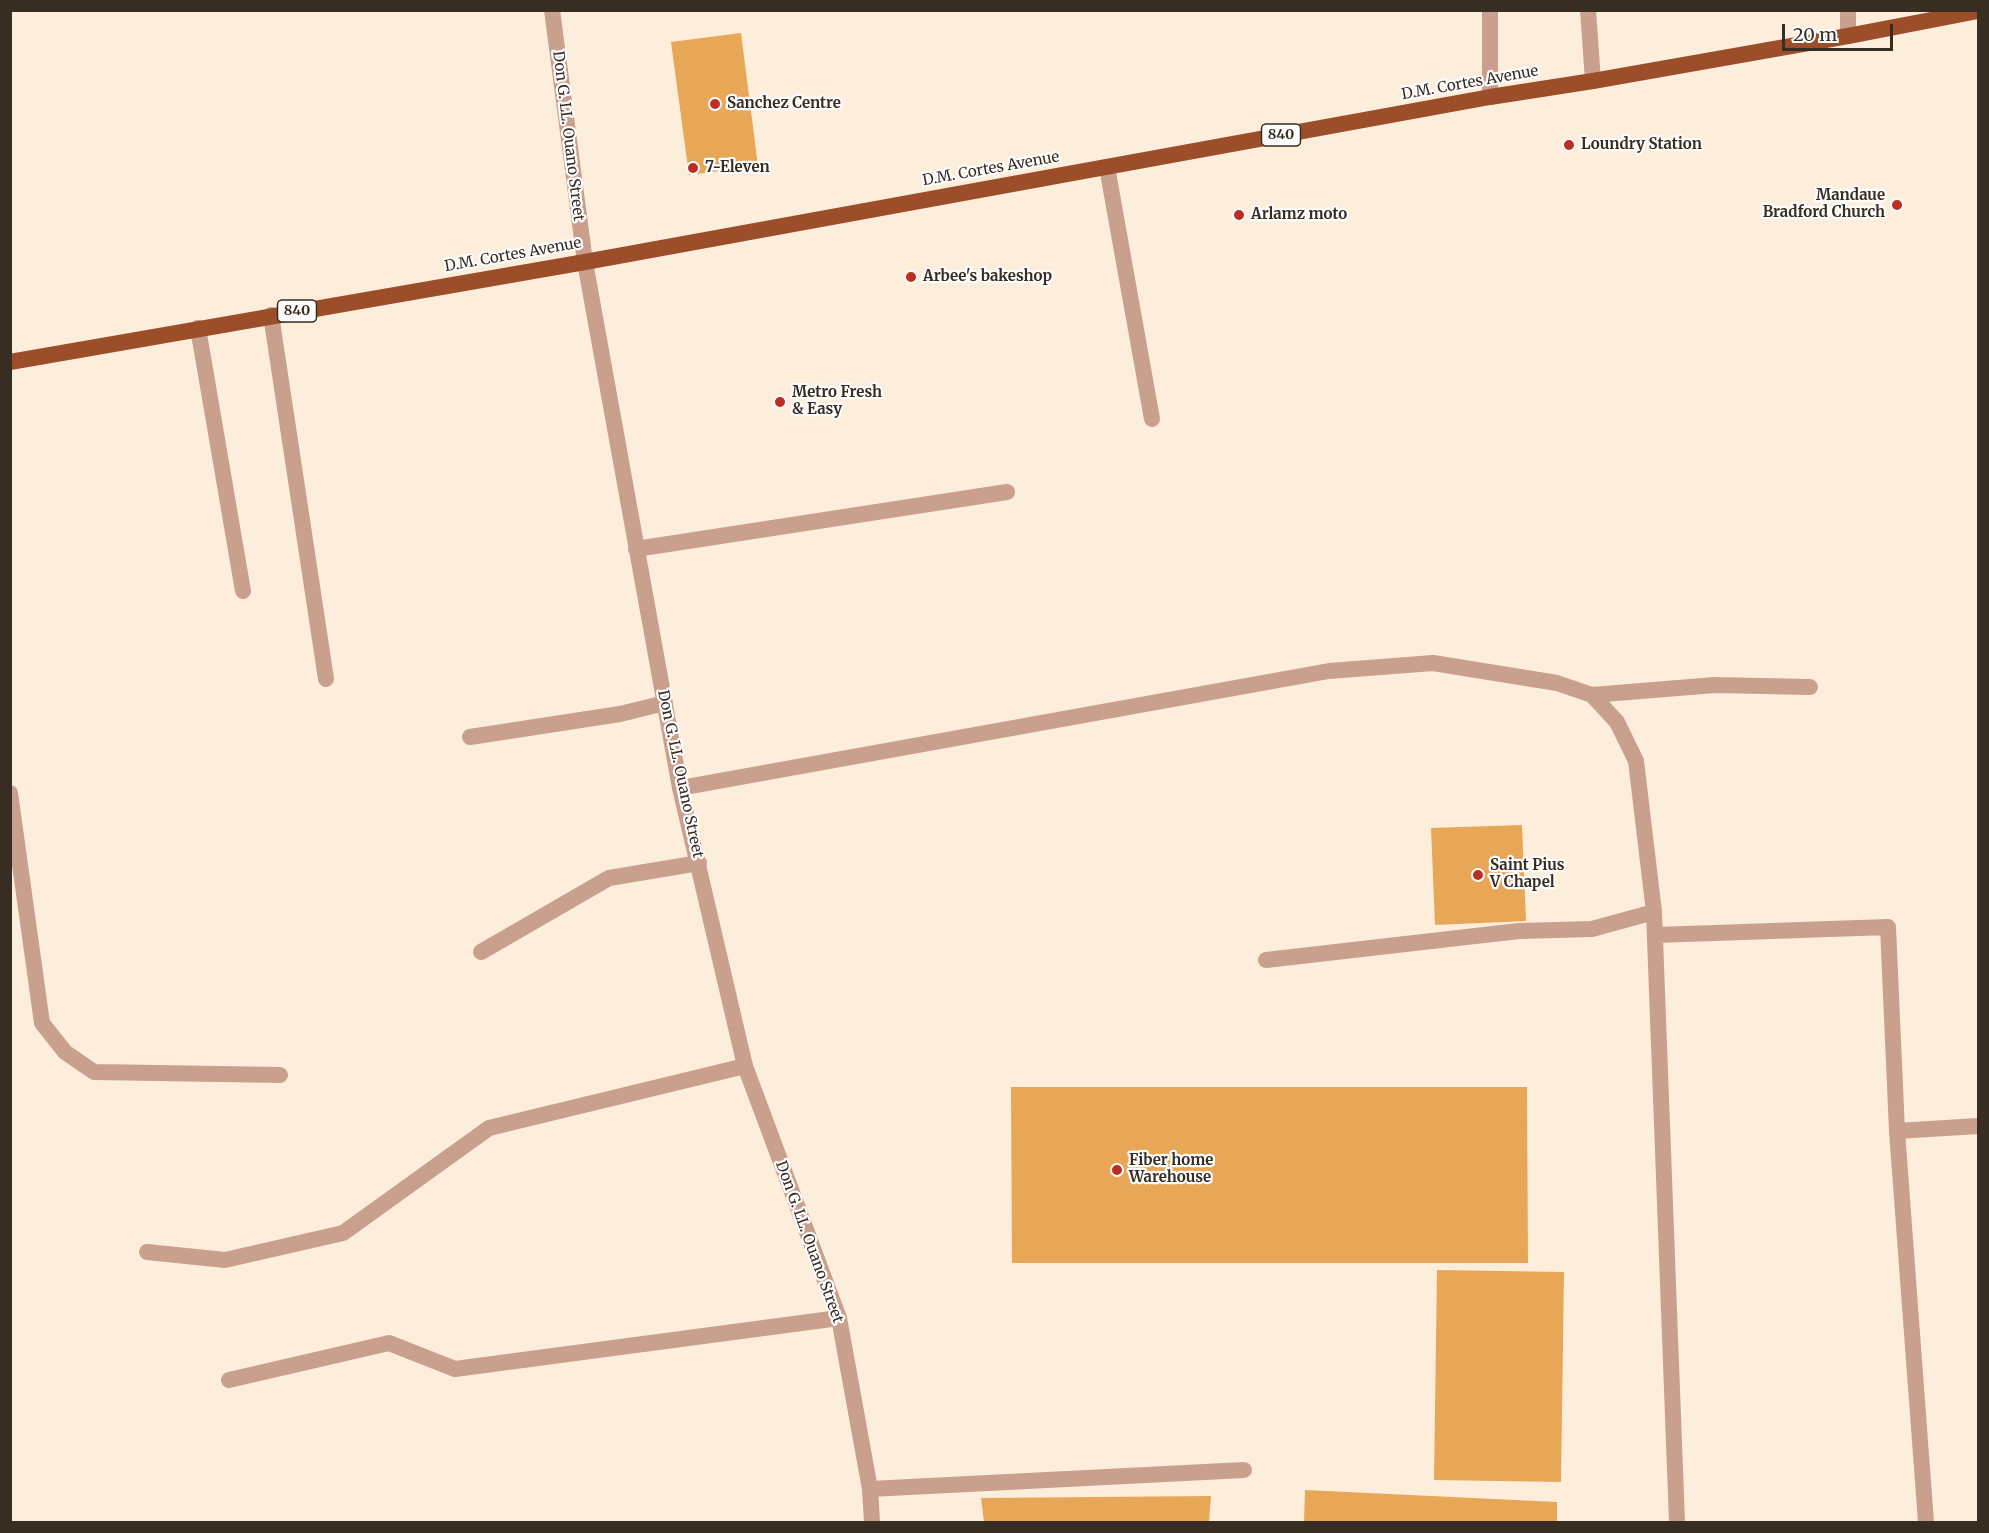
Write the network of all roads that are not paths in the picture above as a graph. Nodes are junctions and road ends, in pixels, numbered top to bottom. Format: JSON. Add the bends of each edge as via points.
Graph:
{"nodes":[{"id":1,"x":552,"y":10,"type":"edge"},
{"id":2,"x":1490,"y":10,"type":"edge"},
{"id":3,"x":1588,"y":10,"type":"edge"},
{"id":4,"x":1848,"y":10,"type":"edge"},
{"id":5,"x":1978,"y":11,"type":"edge"},
{"id":6,"x":1848,"y":36,"type":"junction"},
{"id":7,"x":1593,"y":81,"type":"junction"},
{"id":8,"x":1490,"y":97,"type":"junction"},
{"id":9,"x":1107,"y":167,"type":"junction"},
{"id":10,"x":585,"y":262,"type":"junction"},
{"id":11,"x":271,"y":315,"type":"junction"},
{"id":12,"x":198,"y":328,"type":"junction"},
{"id":13,"x":10,"y":362,"type":"edge"},
{"id":14,"x":1152,"y":419,"type":"dead end"},
{"id":15,"x":1007,"y":492,"type":"dead end"},
{"id":16,"x":636,"y":549,"type":"junction"},
{"id":17,"x":243,"y":591,"type":"dead end"},
{"id":18,"x":326,"y":679,"type":"dead end"},
{"id":19,"x":1810,"y":687,"type":"dead end"},
{"id":20,"x":1592,"y":695,"type":"junction"},
{"id":21,"x":665,"y":703,"type":"junction"},
{"id":22,"x":470,"y":737,"type":"dead end"},
{"id":23,"x":680,"y":788,"type":"junction"},
{"id":24,"x":10,"y":793,"type":"edge"},
{"id":25,"x":699,"y":863,"type":"junction"},
{"id":26,"x":1654,"y":912,"type":"junction"},
{"id":27,"x":1656,"y":935,"type":"junction"},
{"id":28,"x":480,"y":952,"type":"dead end"},
{"id":29,"x":1266,"y":960,"type":"dead end"},
{"id":30,"x":745,"y":1066,"type":"junction"},
{"id":31,"x":280,"y":1075,"type":"dead end"},
{"id":32,"x":1978,"y":1126,"type":"edge"},
{"id":33,"x":1897,"y":1131,"type":"junction"},
{"id":34,"x":147,"y":1252,"type":"dead end"},
{"id":35,"x":839,"y":1318,"type":"junction"},
{"id":36,"x":229,"y":1380,"type":"dead end"},
{"id":37,"x":1244,"y":1470,"type":"dead end"},
{"id":38,"x":870,"y":1490,"type":"junction"},
{"id":39,"x":872,"y":1522,"type":"edge"},
{"id":40,"x":1677,"y":1522,"type":"edge"},
{"id":41,"x":1926,"y":1522,"type":"edge"}],
"edges":[{"from":1,"to":10,"type":"street","name":"Don G. LL. Ouano Street"},
{"from":2,"to":8,"type":"street"},
{"from":3,"to":7,"type":"street"},
{"from":4,"to":6,"type":"street"},
{"from":5,"to":6,"type":"highway","name":"D.M. Cortes Avenue","number":"840"},
{"from":6,"to":7,"type":"highway","name":"D.M. Cortes Avenue","number":"840"},
{"from":7,"to":8,"type":"highway","name":"D.M. Cortes Avenue","number":"840"},
{"from":8,"to":9,"type":"highway","name":"D.M. Cortes Avenue","number":"840"},
{"from":9,"to":10,"type":"highway","name":"D.M. Cortes Avenue","number":"840"},
{"from":9,"to":14,"type":"street"},
{"from":10,"to":11,"type":"highway","name":"D.M. Cortes Avenue","number":"840"},
{"from":10,"to":16,"type":"street","name":"Don G. LL. Ouano Street"},
{"from":11,"to":12,"type":"highway","name":"D.M. Cortes Avenue","number":"840"},
{"from":11,"to":18,"type":"street"},
{"from":12,"to":13,"type":"highway","name":"D.M. Cortes Avenue","number":"840"},
{"from":12,"to":17,"type":"street"},
{"from":15,"to":16,"type":"street"},
{"from":16,"to":21,"type":"street","name":"Don G. LL. Ouano Street"},
{"from":19,"to":20,"type":"street","via":[[1715,685]]},
{"from":20,"to":23,"type":"street","via":[[1557,683],[1433,663],[1329,671]]},
{"from":20,"to":26,"type":"street","via":[[1617,722],[1636,761]]},
{"from":21,"to":22,"type":"street","via":[[620,714]]},
{"from":21,"to":23,"type":"street","name":"Don G. LL. Ouano Street"},
{"from":23,"to":25,"type":"street","name":"Don G. LL. Ouano Street"},
{"from":24,"to":31,"type":"street","via":[[42,1023],[65,1052],[94,1072]]},
{"from":25,"to":28,"type":"street","via":[[609,878]]},
{"from":25,"to":30,"type":"street","name":"Don G. LL. Ouano Street"},
{"from":26,"to":27,"type":"street"},
{"from":26,"to":29,"type":"street","via":[[1592,929],[1519,931]]},
{"from":27,"to":33,"type":"street","via":[[1888,927]]},
{"from":27,"to":40,"type":"street"},
{"from":30,"to":34,"type":"street","via":[[489,1128],[343,1233],[225,1260]]},
{"from":30,"to":35,"type":"street","name":"Don G. LL. Ouano Street"},
{"from":32,"to":33,"type":"street"},
{"from":33,"to":41,"type":"street"},
{"from":35,"to":36,"type":"street","via":[[455,1369],[389,1343]]},
{"from":35,"to":38,"type":"street","name":"Don G. LL. Ouano Street"},
{"from":37,"to":38,"type":"street"},
{"from":38,"to":39,"type":"street","name":"Don G. LL. Ouano Street"}]}
